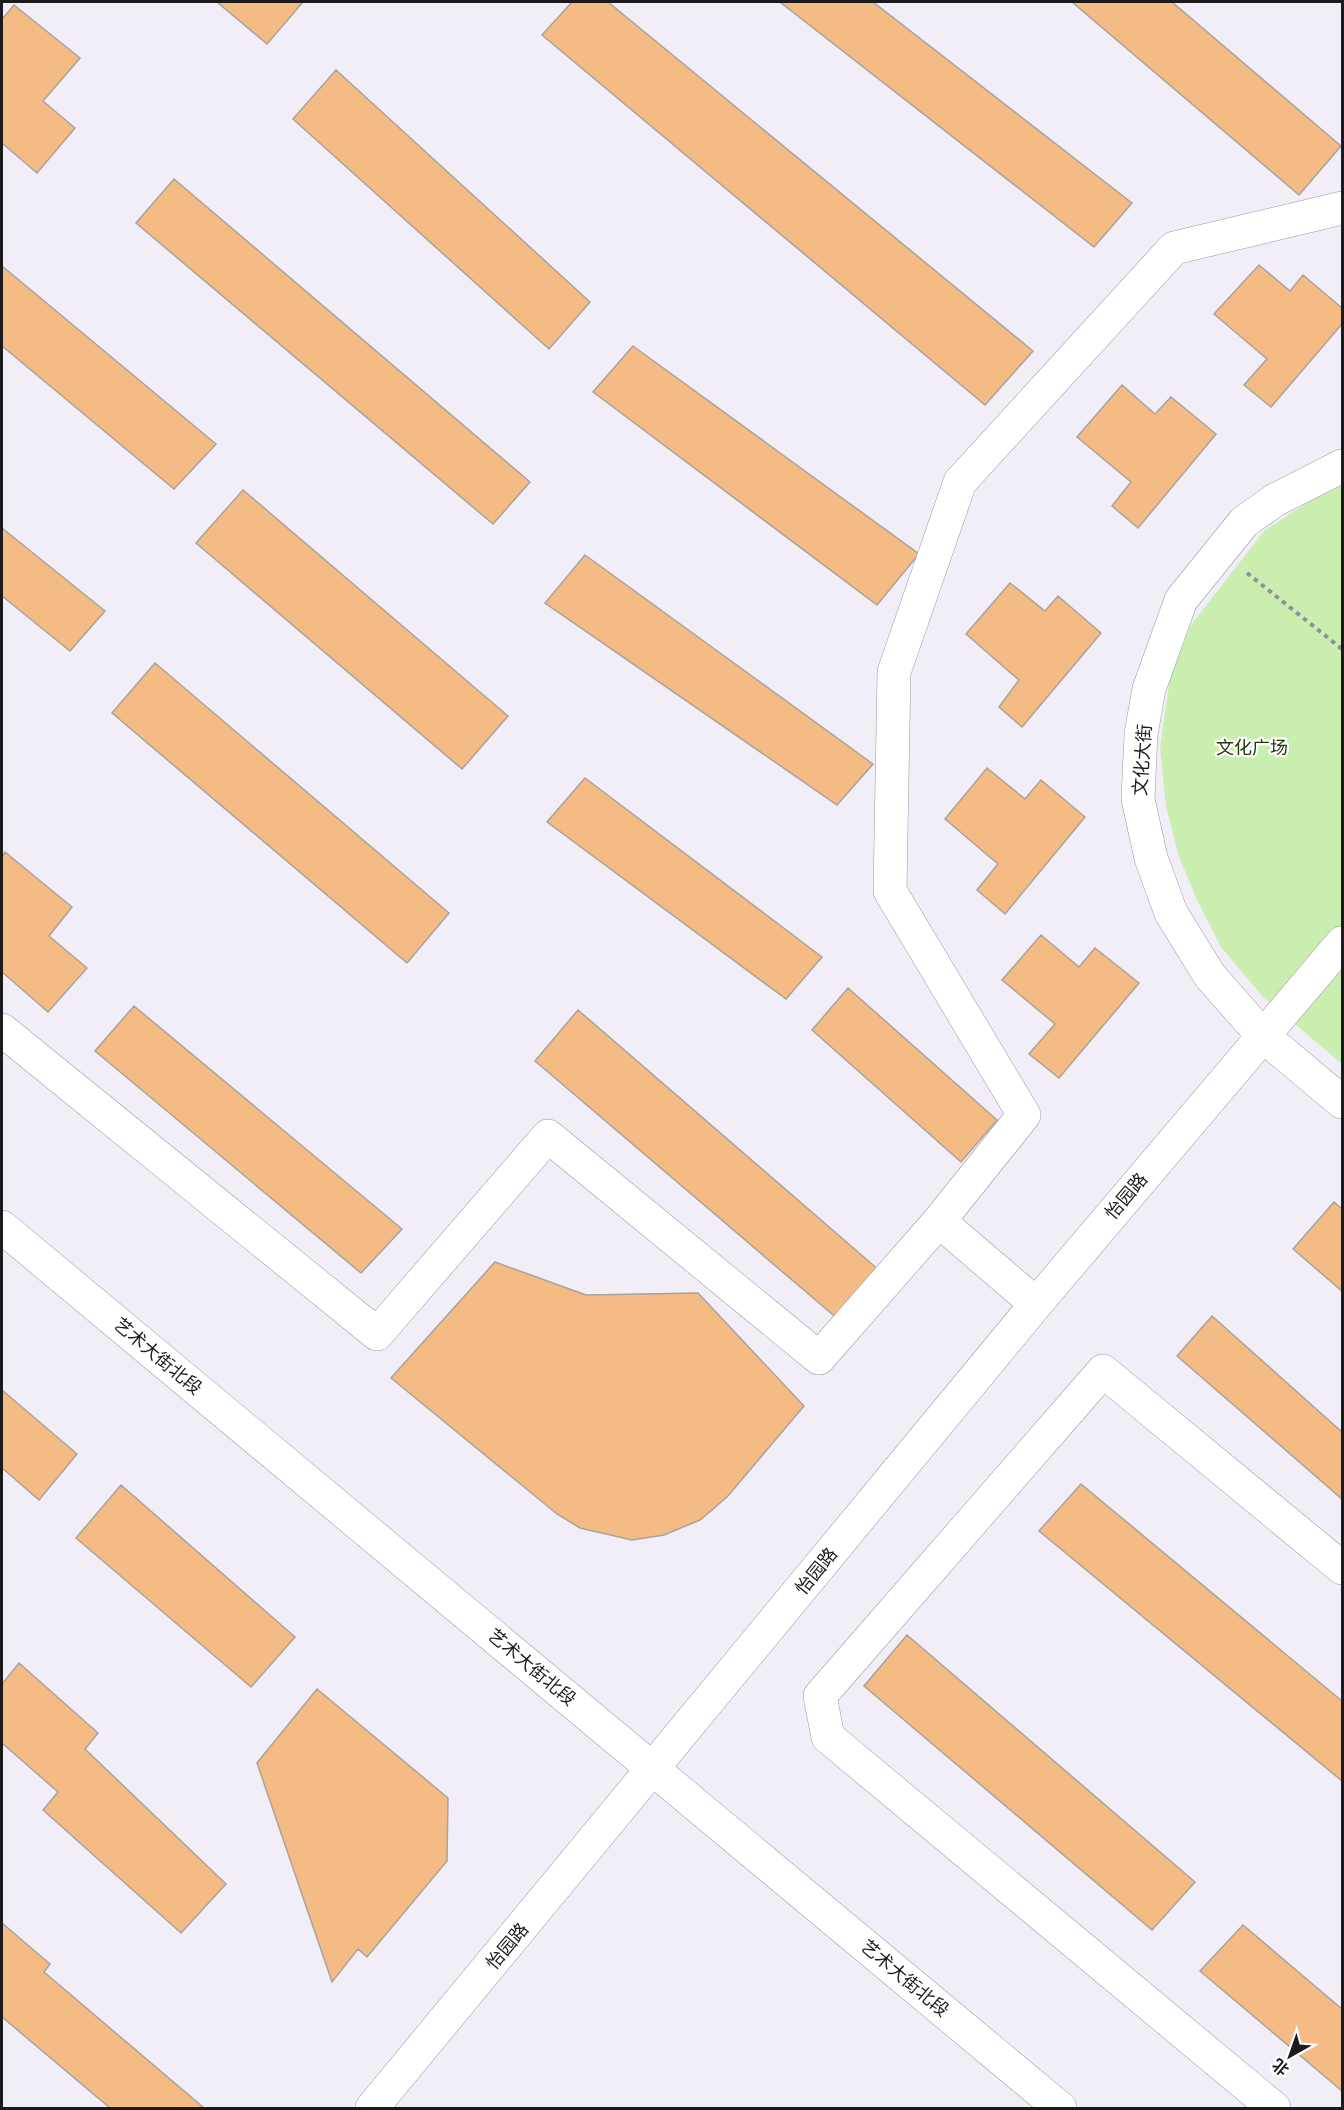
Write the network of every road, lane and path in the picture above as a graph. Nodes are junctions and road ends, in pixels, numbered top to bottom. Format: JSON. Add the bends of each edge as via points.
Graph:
{"nodes":[{"id":1,"x":1342,"y":208,"type":"edge"},
{"id":2,"x":1342,"y":466,"type":"edge"},
{"id":3,"x":1241,"y":568,"type":"dead end"},
{"id":4,"x":1342,"y":649,"type":"edge"},
{"id":5,"x":1342,"y":943,"type":"edge"},
{"id":6,"x":2,"y":1030,"type":"edge"},
{"id":7,"x":1262,"y":1035,"type":"junction"},
{"id":8,"x":1342,"y":1102,"type":"edge"},
{"id":9,"x":939,"y":1221,"type":"junction"},
{"id":10,"x":2,"y":1227,"type":"edge"},
{"id":11,"x":1036,"y":1304,"type":"junction"},
{"id":12,"x":1342,"y":1568,"type":"edge"},
{"id":13,"x":654,"y":1768,"type":"junction"},
{"id":14,"x":372,"y":2109,"type":"edge"},
{"id":15,"x":1060,"y":2109,"type":"edge"},
{"id":16,"x":1274,"y":2109,"type":"edge"}],
"edges":[{"from":1,"to":9,"type":"street","via":[[1174,248],[960,482],[894,672],[890,891],[1024,1115]]},
{"from":2,"to":7,"type":"street","name":"文化大街","via":[[1275,500],[1244,522],[1181,600],[1149,689],[1141,734],[1138,799],[1151,858],[1171,913],[1210,976]]},
{"from":3,"to":4,"type":"path"},
{"from":5,"to":7,"type":"street","name":"怡园路"},
{"from":6,"to":9,"type":"street","via":[[377,1334],[548,1136],[819,1358]]},
{"from":7,"to":8,"type":"street","name":"文化大街"},
{"from":7,"to":11,"type":"street","name":"怡园路"},
{"from":9,"to":11,"type":"street"},
{"from":10,"to":13,"type":"street","name":"艺术大街北段"},
{"from":11,"to":13,"type":"street","name":"怡园路"},
{"from":12,"to":16,"type":"street","via":[[1103,1371],[820,1696],[828,1737]]},
{"from":13,"to":14,"type":"street","name":"怡园路"},
{"from":13,"to":15,"type":"street","name":"艺术大街北段"}]}
